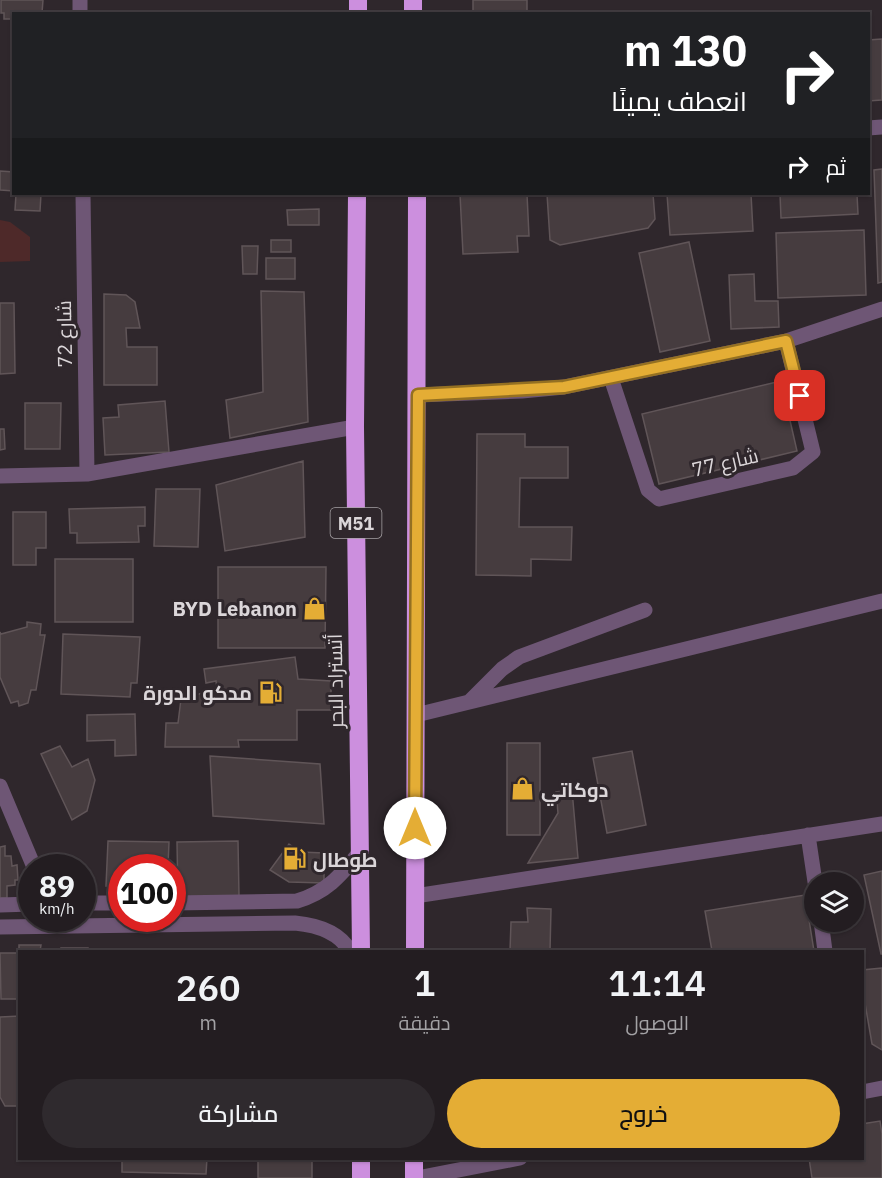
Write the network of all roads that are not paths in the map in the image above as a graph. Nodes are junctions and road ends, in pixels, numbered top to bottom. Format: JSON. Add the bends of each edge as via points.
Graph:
{"nodes":[{"id":1,"x":83,"y":195,"type":"edge"},
{"id":2,"x":357,"y":195,"type":"edge"},
{"id":3,"x":417,"y":195,"type":"edge"},
{"id":4,"x":882,"y":309,"type":"edge"},
{"id":5,"x":786,"y":341,"type":"junction"},
{"id":6,"x":611,"y":378,"type":"junction"},
{"id":7,"x":418,"y":395,"type":"junction"},
{"id":8,"x":355,"y":427,"type":"junction"},
{"id":9,"x":87,"y":474,"type":"junction"},
{"id":10,"x":0,"y":476,"type":"edge"},
{"id":11,"x":882,"y":601,"type":"edge"},
{"id":12,"x":645,"y":610,"type":"dead end"},
{"id":13,"x":470,"y":701,"type":"junction"},
{"id":14,"x":416,"y":715,"type":"junction"},
{"id":15,"x":0,"y":786,"type":"edge"},
{"id":16,"x":882,"y":824,"type":"edge"},
{"id":17,"x":808,"y":835,"type":"junction"},
{"id":18,"x":360,"y":852,"type":"junction"},
{"id":19,"x":29,"y":854,"type":"edge"},
{"id":20,"x":814,"y":872,"type":"edge"},
{"id":21,"x":415,"y":896,"type":"junction"},
{"id":22,"x":186,"y":903,"type":"edge"},
{"id":23,"x":18,"y":904,"type":"edge"},
{"id":24,"x":0,"y":905,"type":"edge"},
{"id":25,"x":96,"y":922,"type":"edge"},
{"id":26,"x":18,"y":925,"type":"edge"},
{"id":27,"x":0,"y":927,"type":"edge"},
{"id":28,"x":822,"y":932,"type":"edge"},
{"id":29,"x":349,"y":950,"type":"edge"},
{"id":30,"x":361,"y":950,"type":"edge"},
{"id":31,"x":415,"y":950,"type":"edge"},
{"id":32,"x":825,"y":950,"type":"edge"},
{"id":33,"x":882,"y":1088,"type":"edge"},
{"id":34,"x":864,"y":1092,"type":"edge"},
{"id":35,"x":361,"y":1160,"type":"edge"},
{"id":36,"x":414,"y":1160,"type":"edge"},
{"id":37,"x":510,"y":1160,"type":"edge"},
{"id":38,"x":361,"y":1178,"type":"edge"},
{"id":39,"x":416,"y":1178,"type":"edge"}],
"edges":[{"from":1,"to":9,"type":"street","name":"شارع 72"},
{"from":2,"to":8,"type":"highway","name":"أتستراد البحر","number":"M51"},
{"from":3,"to":7,"type":"highway"},
{"from":4,"to":5,"type":"street"},
{"from":5,"to":6,"type":"street"},
{"from":5,"to":6,"type":"street","name":"شارع 77","via":[[813,452],[793,468],[659,500],[648,490]]},
{"from":6,"to":7,"type":"street","via":[[533,390]]},
{"from":7,"to":14,"type":"highway"},
{"from":8,"to":9,"type":"street"},
{"from":8,"to":18,"type":"highway","name":"أتستراد البحر","number":"M51"},
{"from":9,"to":10,"type":"street"},
{"from":11,"to":13,"type":"street"},
{"from":12,"to":13,"type":"street","via":[[519,657]]},
{"from":13,"to":14,"type":"street"},
{"from":14,"to":21,"type":"highway"},
{"from":15,"to":19,"type":"street"},
{"from":16,"to":17,"type":"street"},
{"from":17,"to":20,"type":"street"},
{"from":17,"to":21,"type":"street"},
{"from":18,"to":22,"type":"street","via":[[327,888],[310,898]]},
{"from":18,"to":30,"type":"highway","name":"أتستراد البحر","number":"M51"},
{"from":21,"to":31,"type":"highway"},
{"from":23,"to":24,"type":"street"},
{"from":25,"to":29,"type":"street","via":[[310,924],[339,938]]},
{"from":26,"to":27,"type":"street"},
{"from":28,"to":32,"type":"street"},
{"from":33,"to":34,"type":"street"},
{"from":35,"to":38,"type":"highway"},
{"from":36,"to":39,"type":"highway"},
{"from":37,"to":39,"type":"street"}]}
